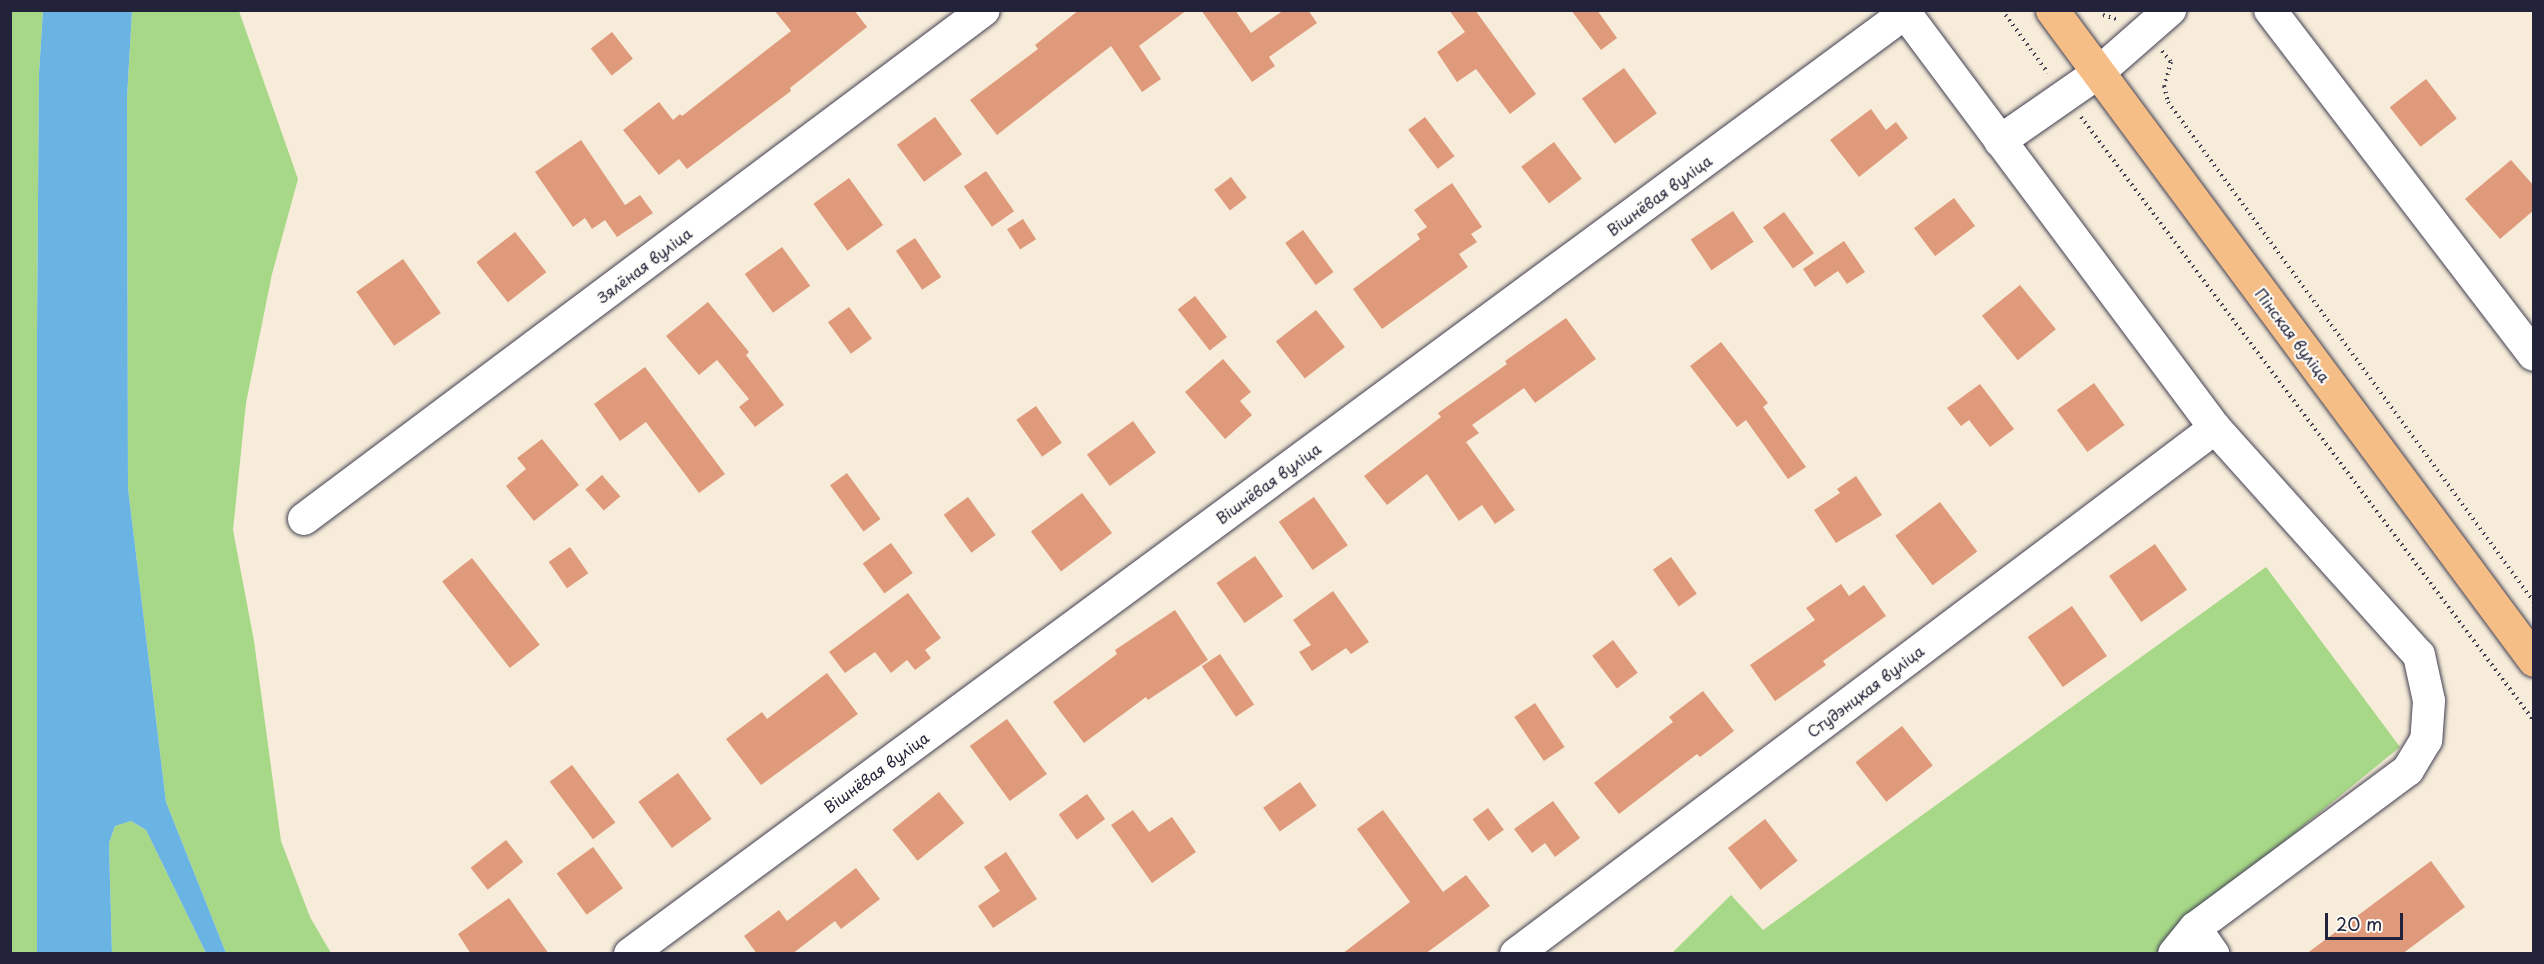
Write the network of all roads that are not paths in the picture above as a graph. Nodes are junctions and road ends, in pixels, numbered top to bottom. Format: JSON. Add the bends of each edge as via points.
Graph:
{"nodes":[{"id":1,"x":984,"y":10,"type":"edge"},
{"id":2,"x":2052,"y":10,"type":"edge"},
{"id":3,"x":2170,"y":10,"type":"edge"},
{"id":4,"x":2270,"y":10,"type":"edge"},
{"id":5,"x":1904,"y":12,"type":"edge"},
{"id":6,"x":2098,"y":73,"type":"junction"},
{"id":7,"x":2000,"y":141,"type":"junction"},
{"id":8,"x":2534,"y":355,"type":"edge"},
{"id":9,"x":2215,"y":428,"type":"junction"},
{"id":10,"x":304,"y":519,"type":"dead end"},
{"id":11,"x":2534,"y":660,"type":"edge"},
{"id":12,"x":2195,"y":928,"type":"junction"},
{"id":13,"x":630,"y":954,"type":"edge"},
{"id":14,"x":1516,"y":954,"type":"edge"},
{"id":15,"x":2174,"y":954,"type":"edge"},
{"id":16,"x":2214,"y":954,"type":"edge"}],
"edges":[{"from":1,"to":10,"type":"street","name":"Зялёная вуліца"},
{"from":2,"to":6,"type":"main road","name":"Пінская вуліца"},
{"from":3,"to":6,"type":"street"},
{"from":4,"to":8,"type":"street"},
{"from":5,"to":7,"type":"street"},
{"from":5,"to":13,"type":"street","name":"Вішнёвая вуліца"},
{"from":6,"to":7,"type":"street"},
{"from":6,"to":11,"type":"main road","name":"Пінская вуліца"},
{"from":7,"to":9,"type":"street"},
{"from":9,"to":12,"type":"street","via":[[2419,655],[2429,701],[2426,740],[2408,770]]},
{"from":9,"to":14,"type":"street","name":"Студэнцкая вуліца"},
{"from":12,"to":15,"type":"street"},
{"from":12,"to":16,"type":"street"}]}
